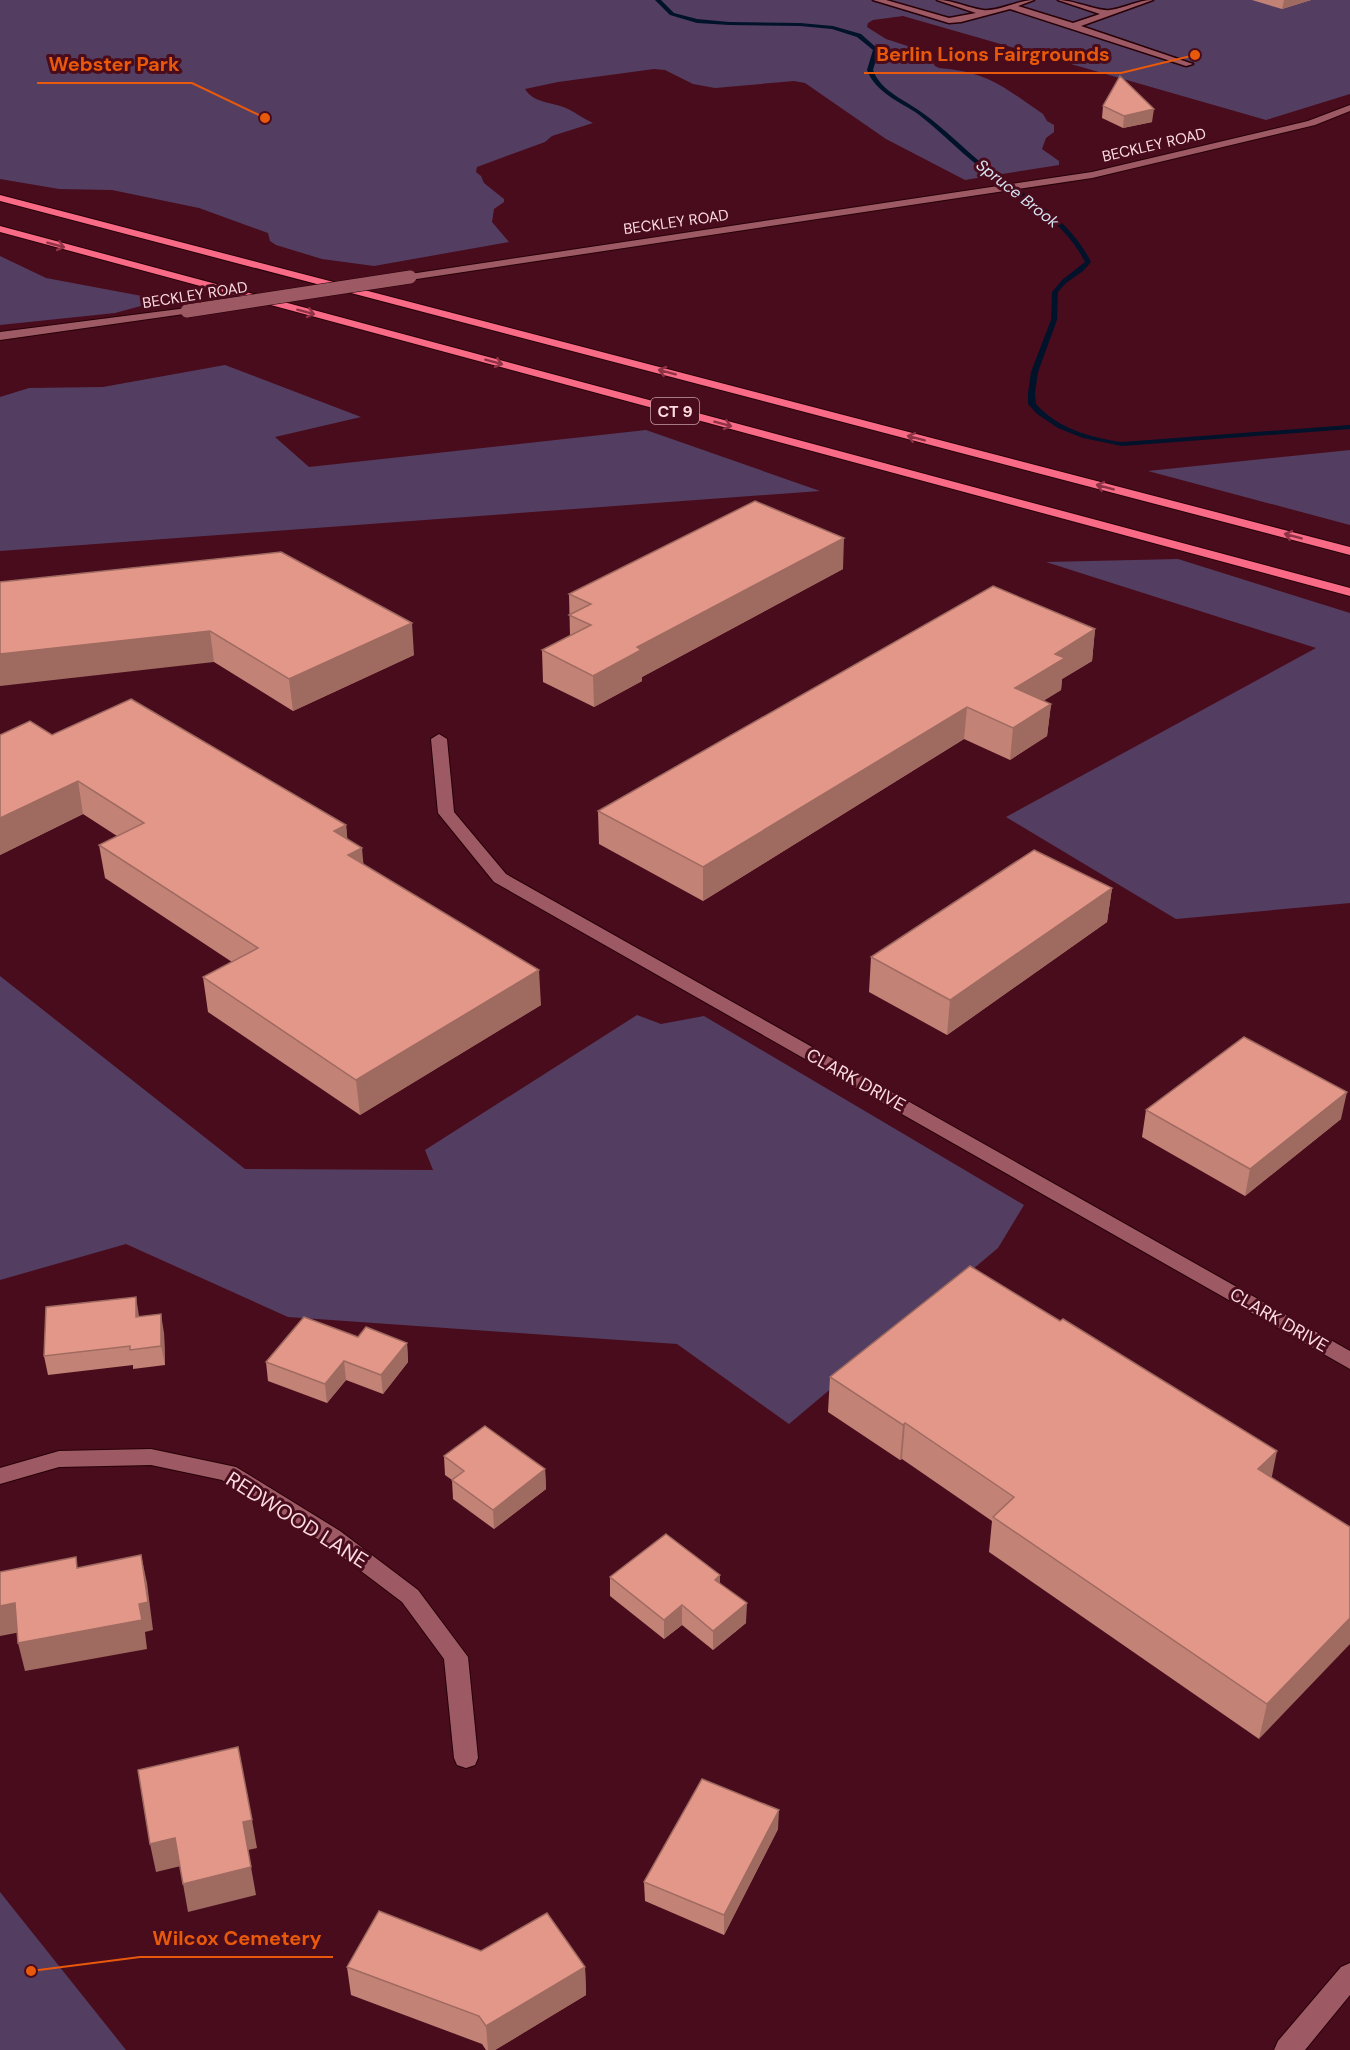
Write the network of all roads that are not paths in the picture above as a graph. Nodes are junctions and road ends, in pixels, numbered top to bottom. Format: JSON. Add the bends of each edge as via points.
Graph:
{"nodes":[{"id":1,"x":877,"y":0,"type":"edge"},
{"id":2,"x":941,"y":0,"type":"edge"},
{"id":3,"x":992,"y":0,"type":"edge"},
{"id":4,"x":1030,"y":0,"type":"edge"},
{"id":5,"x":1062,"y":0,"type":"edge"},
{"id":6,"x":1123,"y":0,"type":"edge"},
{"id":7,"x":1149,"y":0,"type":"edge"},
{"id":8,"x":1137,"y":4,"type":"junction"},
{"id":9,"x":1012,"y":6,"type":"junction"},
{"id":10,"x":986,"y":13,"type":"junction"},
{"id":11,"x":1109,"y":14,"type":"junction"},
{"id":12,"x":1073,"y":26,"type":"junction"},
{"id":13,"x":1189,"y":64,"type":"dead end"},
{"id":14,"x":1350,"y":108,"type":"edge"},
{"id":15,"x":0,"y":198,"type":"edge"},
{"id":16,"x":0,"y":229,"type":"edge"},
{"id":17,"x":0,"y":336,"type":"edge"},
{"id":18,"x":1350,"y":551,"type":"edge"},
{"id":19,"x":1350,"y":592,"type":"edge"},
{"id":20,"x":440,"y":739,"type":"dead end"},
{"id":21,"x":1350,"y":1361,"type":"edge"},
{"id":22,"x":0,"y":1476,"type":"edge"},
{"id":23,"x":466,"y":1758,"type":"dead end"},
{"id":24,"x":1350,"y":1974,"type":"edge"},
{"id":25,"x":1288,"y":2050,"type":"edge"}],
"edges":[{"from":1,"to":10,"type":"lane","via":[[949,21]]},
{"from":2,"to":10,"type":"lane"},
{"from":3,"to":9,"type":"lane"},
{"from":4,"to":9,"type":"lane"},
{"from":5,"to":11,"type":"lane"},
{"from":6,"to":8,"type":"lane"},
{"from":7,"to":8,"type":"lane"},
{"from":8,"to":11,"type":"lane"},
{"from":9,"to":10,"type":"lane"},
{"from":9,"to":12,"type":"lane"},
{"from":11,"to":12,"type":"lane"},
{"from":12,"to":13,"type":"lane"},
{"from":14,"to":17,"type":"street","name":"BECKLEY ROAD","bridge":true,"via":[[1311,123],[1092,175]]},
{"from":18,"to":15,"type":"highway","number":"CT 9","one_way":true},
{"from":16,"to":19,"type":"highway","number":"CT 9","one_way":true},
{"from":20,"to":21,"type":"street","name":"CLARK DRIVE","via":[[446,813],[500,878]]},
{"from":22,"to":23,"type":"street","name":"REDWOOD LANE","via":[[59,1460],[151,1457],[228,1473],[332,1537],[410,1596],[456,1657]]},
{"from":24,"to":25,"type":"street"}]}
